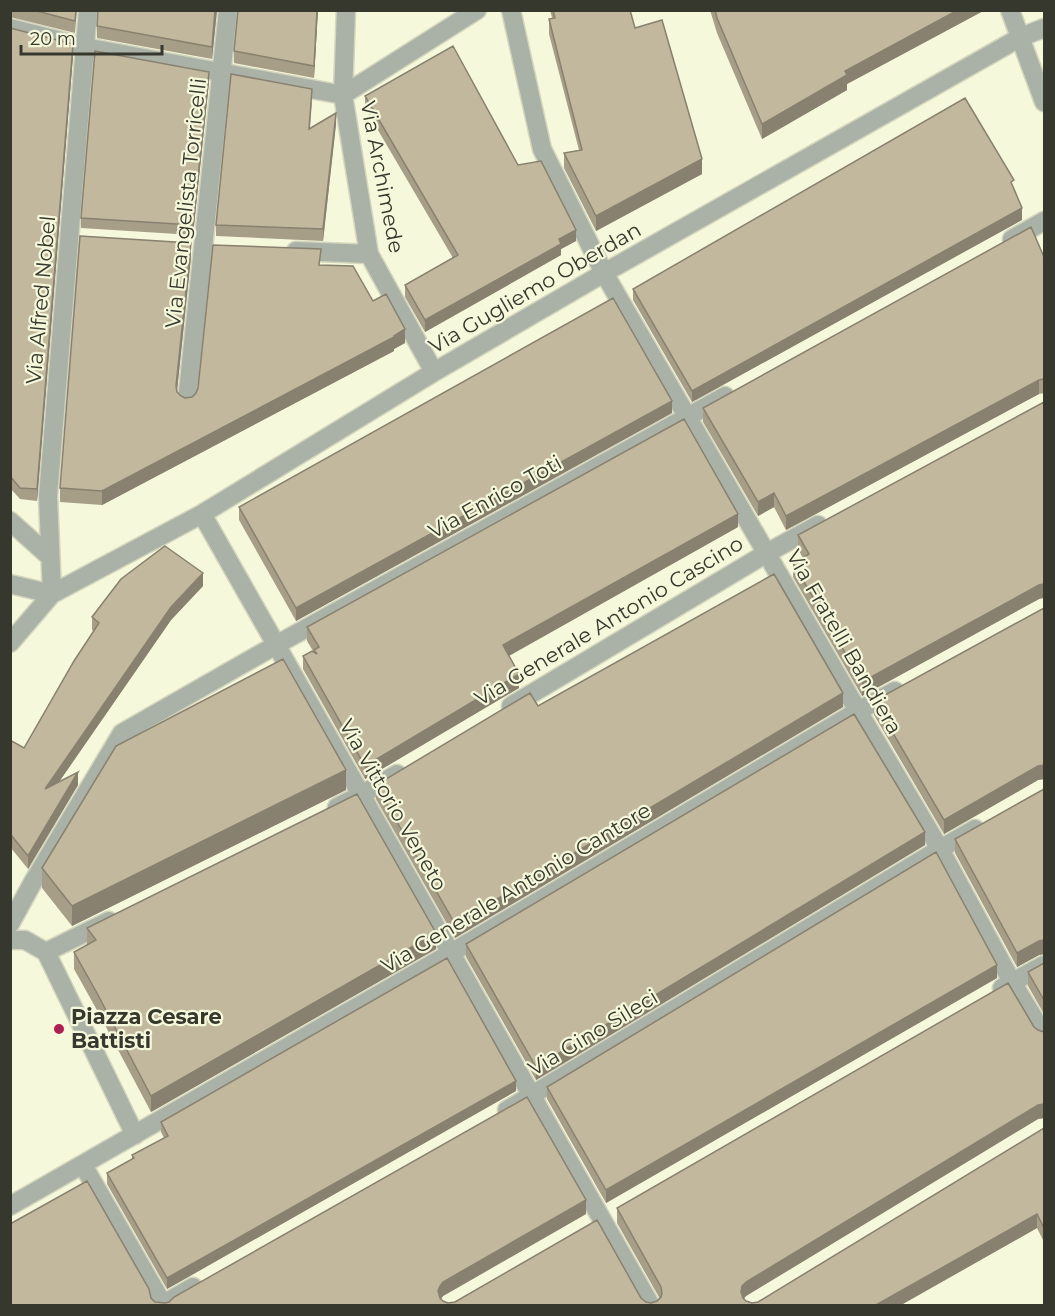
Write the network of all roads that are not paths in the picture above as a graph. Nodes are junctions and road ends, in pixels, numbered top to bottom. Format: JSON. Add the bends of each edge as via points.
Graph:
{"nodes":[{"id":1,"x":88,"y":10,"type":"edge"},
{"id":2,"x":228,"y":10,"type":"edge"},
{"id":3,"x":346,"y":10,"type":"edge"},
{"id":4,"x":477,"y":10,"type":"edge"},
{"id":5,"x":511,"y":10,"type":"edge"},
{"id":6,"x":1010,"y":10,"type":"edge"},
{"id":7,"x":10,"y":28,"type":"edge"},
{"id":8,"x":1044,"y":28,"type":"edge"},
{"id":9,"x":1021,"y":37,"type":"junction"},
{"id":10,"x":85,"y":46,"type":"junction"},
{"id":11,"x":222,"y":72,"type":"junction"},
{"id":12,"x":343,"y":94,"type":"junction"},
{"id":13,"x":1044,"y":102,"type":"edge"},
{"id":14,"x":1044,"y":221,"type":"edge"},
{"id":15,"x":69,"y":238,"type":"junction"},
{"id":16,"x":92,"y":239,"type":"edge"},
{"id":17,"x":181,"y":246,"type":"edge"},
{"id":18,"x":210,"y":247,"type":"junction"},
{"id":19,"x":275,"y":250,"type":"edge"},
{"id":20,"x":992,"y":250,"type":"edge"},
{"id":21,"x":369,"y":254,"type":"junction"},
{"id":22,"x":604,"y":273,"type":"junction"},
{"id":23,"x":434,"y":372,"type":"junction"},
{"id":24,"x":740,"y":388,"type":"edge"},
{"id":25,"x":187,"y":401,"type":"edge"},
{"id":26,"x":687,"y":417,"type":"junction"},
{"id":27,"x":202,"y":514,"type":"junction"},
{"id":28,"x":828,"y":520,"type":"edge"},
{"id":29,"x":10,"y":521,"type":"edge"},
{"id":30,"x":766,"y":553,"type":"junction"},
{"id":31,"x":50,"y":557,"type":"junction"},
{"id":32,"x":10,"y":584,"type":"edge"},
{"id":33,"x":52,"y":594,"type":"junction"},
{"id":34,"x":10,"y":643,"type":"edge"},
{"id":35,"x":276,"y":645,"type":"junction"},
{"id":36,"x":910,"y":683,"type":"edge"},
{"id":37,"x":858,"y":711,"type":"junction"},
{"id":38,"x":493,"y":716,"type":"edge"},
{"id":39,"x":412,"y":765,"type":"edge"},
{"id":40,"x":361,"y":795,"type":"junction"},
{"id":41,"x":320,"y":816,"type":"edge"},
{"id":42,"x":987,"y":822,"type":"edge"},
{"id":43,"x":940,"y":849,"type":"junction"},
{"id":44,"x":121,"y":915,"type":"edge"},
{"id":45,"x":10,"y":924,"type":"edge"},
{"id":46,"x":10,"y":940,"type":"edge"},
{"id":47,"x":46,"y":952,"type":"junction"},
{"id":48,"x":451,"y":953,"type":"junction"},
{"id":49,"x":1044,"y":965,"type":"edge"},
{"id":50,"x":1012,"y":982,"type":"junction"},
{"id":51,"x":992,"y":994,"type":"edge"},
{"id":52,"x":1044,"y":1035,"type":"edge"},
{"id":53,"x":532,"y":1095,"type":"junction"},
{"id":54,"x":491,"y":1119,"type":"edge"},
{"id":55,"x":135,"y":1135,"type":"junction"},
{"id":56,"x":83,"y":1165,"type":"junction"},
{"id":57,"x":10,"y":1206,"type":"edge"},
{"id":58,"x":204,"y":1280,"type":"edge"},
{"id":59,"x":162,"y":1305,"type":"edge"},
{"id":60,"x":651,"y":1305,"type":"edge"}],
"edges":[{"from":1,"to":10,"type":"street","name":"Via Alfred Nobel"},
{"from":2,"to":11,"type":"street","name":"Via Evangelista Torricelli"},
{"from":3,"to":12,"type":"street","name":"Via Archimede"},
{"from":4,"to":12,"type":"street"},
{"from":5,"to":22,"type":"street","name":"Via Fratelli Bandiera","via":[[542,149]]},
{"from":6,"to":9,"type":"street"},
{"from":7,"to":10,"type":"street"},
{"from":8,"to":9,"type":"street","name":"Via Gugliemo Oberdan"},
{"from":9,"to":13,"type":"street"},
{"from":9,"to":22,"type":"street","name":"Via Gugliemo Oberdan"},
{"from":10,"to":11,"type":"street"},
{"from":10,"to":15,"type":"street","name":"Via Alfred Nobel"},
{"from":11,"to":12,"type":"street"},
{"from":11,"to":18,"type":"street","name":"Via Evangelista Torricelli"},
{"from":12,"to":21,"type":"street","name":"Via Archimede"},
{"from":14,"to":20,"type":"street"},
{"from":15,"to":16,"type":"street"},
{"from":15,"to":31,"type":"street","name":"Via Alfred Nobel","via":[[48,496]]},
{"from":17,"to":18,"type":"street"},
{"from":18,"to":25,"type":"street","name":"Via Evangelista Torricelli"},
{"from":19,"to":21,"type":"street"},
{"from":21,"to":23,"type":"street","name":"Via Archimede"},
{"from":22,"to":23,"type":"street","name":"Via Gugliemo Oberdan"},
{"from":22,"to":26,"type":"street","name":"Via Fratelli Bandiera"},
{"from":23,"to":27,"type":"street","name":"Via Gugliemo Oberdan"},
{"from":24,"to":26,"type":"street","name":"Via Enrico Toti"},
{"from":26,"to":30,"type":"street","name":"Via Fratelli Bandiera"},
{"from":26,"to":35,"type":"street","name":"Via Enrico Toti"},
{"from":27,"to":33,"type":"street","name":"Via Gugliemo Oberdan"},
{"from":27,"to":35,"type":"street","name":"Via Vittorio Veneto"},
{"from":28,"to":30,"type":"street","name":"Via Generale Antonio Cascino"},
{"from":29,"to":31,"type":"street"},
{"from":30,"to":37,"type":"street","name":"Via Fratelli Bandiera"},
{"from":30,"to":38,"type":"street","name":"Via Generale Antonio Cascino"},
{"from":31,"to":33,"type":"street","name":"Via Alfred Nobel"},
{"from":32,"to":33,"type":"street"},
{"from":33,"to":34,"type":"street"},
{"from":35,"to":40,"type":"street","name":"Via Vittorio Veneto"},
{"from":35,"to":45,"type":"street","name":"Via Enrico Toti","via":[[122,733]]},
{"from":36,"to":37,"type":"street","name":"Via Generale Antonio Cantore"},
{"from":37,"to":43,"type":"street","name":"Via Fratelli Bandiera"},
{"from":37,"to":48,"type":"street","name":"Via Generale Antonio Cantore"},
{"from":39,"to":40,"type":"street"},
{"from":40,"to":41,"type":"street"},
{"from":40,"to":48,"type":"street","name":"Via Vittorio Veneto"},
{"from":42,"to":43,"type":"street","name":"Via Gino Sileci"},
{"from":43,"to":50,"type":"street","name":"Via Fratelli Bandiera"},
{"from":43,"to":53,"type":"street","name":"Via Gino Sileci"},
{"from":44,"to":47,"type":"street"},
{"from":46,"to":47,"type":"street","via":[[25,940]]},
{"from":47,"to":55,"type":"street"},
{"from":48,"to":53,"type":"street","name":"Via Vittorio Veneto"},
{"from":48,"to":55,"type":"street","name":"Via Generale Antonio Cantore"},
{"from":49,"to":50,"type":"street"},
{"from":50,"to":51,"type":"street"},
{"from":50,"to":52,"type":"street","name":"Via Fratelli Bandiera"},
{"from":53,"to":54,"type":"street","name":"Via Gino Sileci"},
{"from":53,"to":60,"type":"street","name":"Via Vittorio Veneto"},
{"from":55,"to":56,"type":"street","name":"Via Generale Antonio Cantore"},
{"from":56,"to":57,"type":"street","name":"Via Generale Antonio Cantore"},
{"from":56,"to":59,"type":"street"},
{"from":58,"to":59,"type":"street"}]}
